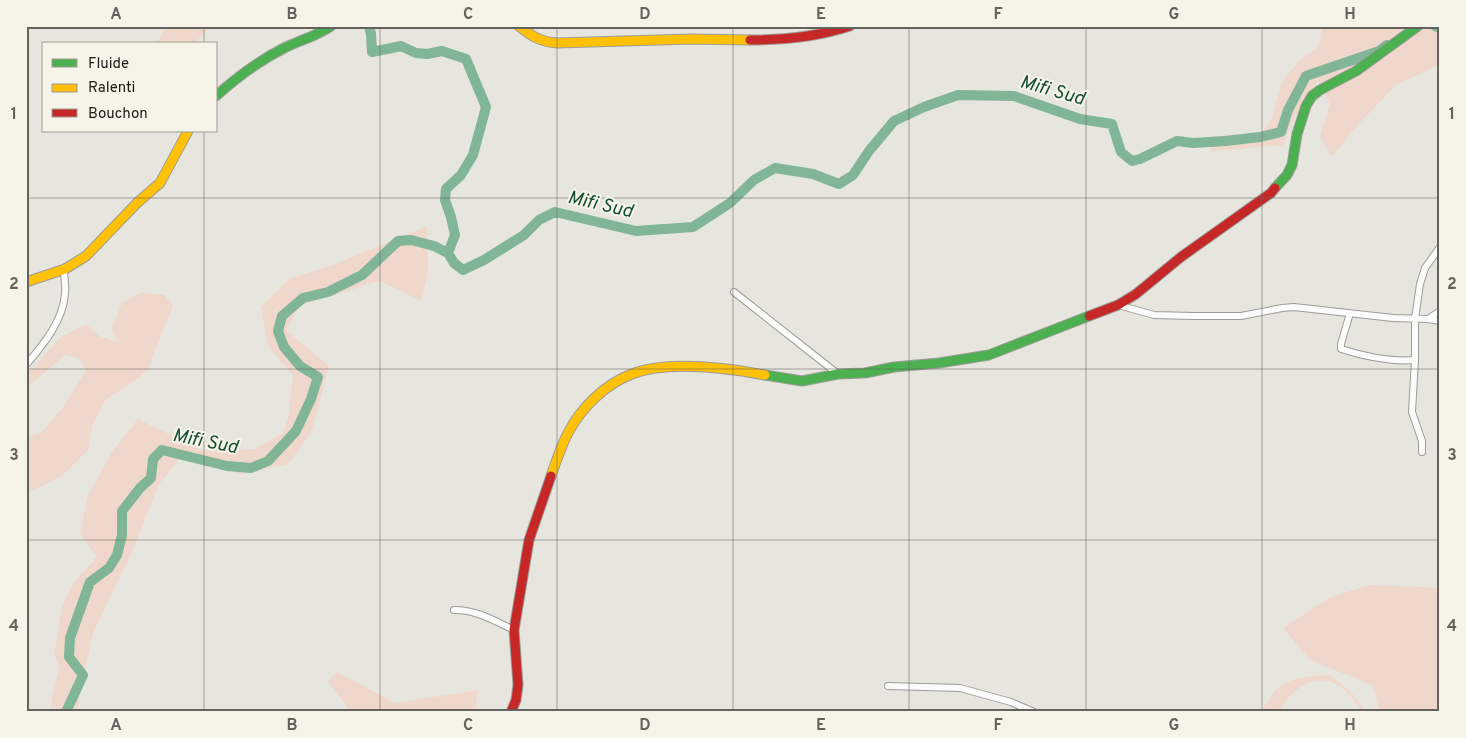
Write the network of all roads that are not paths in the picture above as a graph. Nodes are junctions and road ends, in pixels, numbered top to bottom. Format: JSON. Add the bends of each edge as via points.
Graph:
{"nodes":[{"id":1,"x":331,"y":26,"type":"edge"},
{"id":2,"x":519,"y":26,"type":"edge"},
{"id":3,"x":850,"y":26,"type":"edge"},
{"id":4,"x":1418,"y":26,"type":"edge"},
{"id":5,"x":218,"y":94,"type":"edge"},
{"id":6,"x":187,"y":132,"type":"edge"},
{"id":7,"x":1440,"y":246,"type":"edge"},
{"id":8,"x":64,"y":270,"type":"junction"},
{"id":9,"x":26,"y":282,"type":"edge"},
{"id":10,"x":734,"y":292,"type":"dead end"},
{"id":11,"x":1118,"y":305,"type":"junction"},
{"id":12,"x":1440,"y":311,"type":"edge"},
{"id":13,"x":1350,"y":313,"type":"junction"},
{"id":14,"x":1415,"y":319,"type":"junction"},
{"id":15,"x":1428,"y":319,"type":"junction"},
{"id":16,"x":1440,"y":321,"type":"edge"},
{"id":17,"x":1415,"y":360,"type":"junction"},
{"id":18,"x":26,"y":365,"type":"edge"},
{"id":19,"x":838,"y":374,"type":"junction"},
{"id":20,"x":1422,"y":452,"type":"dead end"},
{"id":21,"x":454,"y":610,"type":"dead end"},
{"id":22,"x":514,"y":630,"type":"junction"},
{"id":23,"x":888,"y":686,"type":"dead end"},
{"id":24,"x":511,"y":712,"type":"edge"},
{"id":25,"x":1034,"y":712,"type":"edge"}],
"edges":[{"from":1,"to":5,"type":"street","via":[[263,59]]},
{"from":2,"to":3,"type":"street","via":[[537,39],[564,43],[789,39],[835,33]]},
{"from":4,"to":11,"type":"street","via":[[1356,71],[1312,96],[1297,134],[1292,165],[1283,182]]},
{"from":6,"to":8,"type":"street","via":[[160,183],[86,256]]},
{"from":7,"to":14,"type":"street","via":[[1420,284]]},
{"from":8,"to":9,"type":"street"},
{"from":8,"to":18,"type":"street","via":[[65,292],[59,316],[46,341]]},
{"from":10,"to":19,"type":"street"},
{"from":11,"to":13,"type":"street","via":[[1154,315],[1241,316],[1294,307]]},
{"from":11,"to":19,"type":"street","via":[[989,355]]},
{"from":12,"to":15,"type":"street"},
{"from":13,"to":14,"type":"street"},
{"from":13,"to":17,"type":"street","via":[[1342,350],[1394,361]]},
{"from":14,"to":15,"type":"street"},
{"from":14,"to":17,"type":"street"},
{"from":15,"to":16,"type":"street"},
{"from":17,"to":20,"type":"street","via":[[1412,412],[1422,441]]},
{"from":19,"to":22,"type":"street","via":[[802,381],[734,369],[661,368],[632,374],[606,388],[578,417],[555,464],[526,550]]},
{"from":21,"to":22,"type":"street","via":[[484,614]]},
{"from":22,"to":24,"type":"street","via":[[518,685]]},
{"from":23,"to":25,"type":"street","via":[[960,688]]}]}
